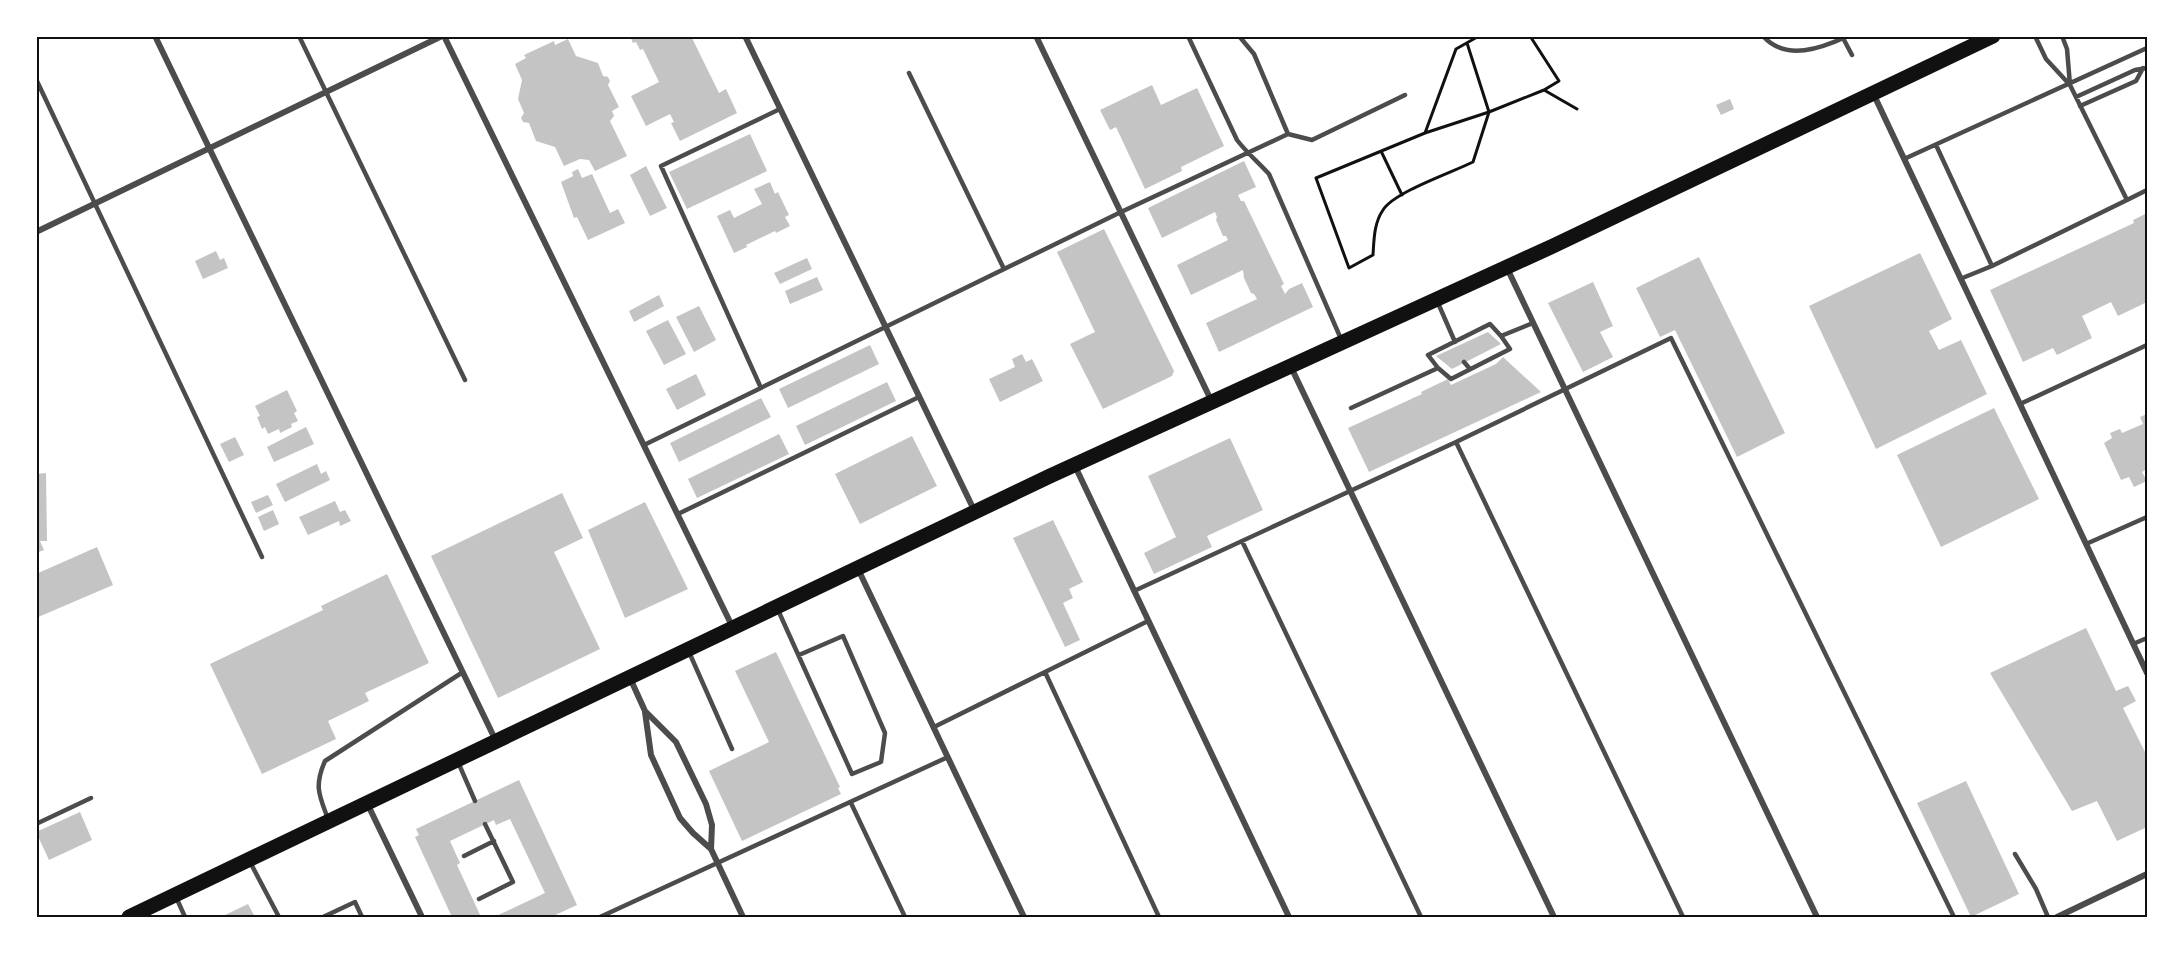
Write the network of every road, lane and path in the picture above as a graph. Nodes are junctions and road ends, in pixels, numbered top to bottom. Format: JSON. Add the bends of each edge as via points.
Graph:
{"nodes":[{"id":1,"x":156,"y":36,"type":"edge"},
{"id":2,"x":299,"y":36,"type":"edge"},
{"id":3,"x":443,"y":36,"type":"edge"},
{"id":4,"x":745,"y":36,"type":"edge"},
{"id":5,"x":1036,"y":36,"type":"edge"},
{"id":6,"x":1188,"y":36,"type":"edge"},
{"id":7,"x":1239,"y":36,"type":"edge"},
{"id":8,"x":1479,"y":36,"type":"edge"},
{"id":9,"x":1530,"y":36,"type":"edge"},
{"id":10,"x":1763,"y":36,"type":"edge"},
{"id":11,"x":1992,"y":36,"type":"edge"},
{"id":12,"x":2034,"y":36,"type":"edge"},
{"id":13,"x":2062,"y":36,"type":"edge"},
{"id":14,"x":1846,"y":37,"type":"edge"},
{"id":15,"x":1467,"y":43,"type":"junction"},
{"id":16,"x":2147,"y":48,"type":"edge"},
{"id":17,"x":1852,"y":55,"type":"dead end"},
{"id":18,"x":2145,"y":68,"type":"edge"},
{"id":19,"x":909,"y":74,"type":"dead end"},
{"id":20,"x":36,"y":79,"type":"edge"},
{"id":21,"x":2070,"y":85,"type":"junction"},
{"id":22,"x":1544,"y":90,"type":"junction"},
{"id":23,"x":326,"y":92,"type":"junction"},
{"id":24,"x":1872,"y":93,"type":"junction"},
{"id":25,"x":1405,"y":95,"type":"dead end"},
{"id":26,"x":2076,"y":97,"type":"junction"},
{"id":27,"x":2080,"y":106,"type":"junction"},
{"id":28,"x":780,"y":109,"type":"junction"},
{"id":29,"x":1577,"y":109,"type":"dead end"},
{"id":30,"x":1489,"y":112,"type":"junction"},
{"id":31,"x":1425,"y":133,"type":"junction"},
{"id":32,"x":1288,"y":134,"type":"junction"},
{"id":33,"x":1936,"y":145,"type":"junction"},
{"id":34,"x":209,"y":147,"type":"junction"},
{"id":35,"x":1381,"y":151,"type":"junction"},
{"id":36,"x":1247,"y":153,"type":"junction"},
{"id":37,"x":1904,"y":159,"type":"junction"},
{"id":38,"x":2147,"y":190,"type":"edge"},
{"id":39,"x":1402,"y":195,"type":"junction"},
{"id":40,"x":2127,"y":200,"type":"junction"},
{"id":41,"x":95,"y":202,"type":"junction"},
{"id":42,"x":1121,"y":213,"type":"junction"},
{"id":43,"x":36,"y":232,"type":"edge"},
{"id":44,"x":1992,"y":266,"type":"junction"},
{"id":45,"x":1506,"y":267,"type":"junction"},
{"id":46,"x":1004,"y":269,"type":"junction"},
{"id":47,"x":1960,"y":279,"type":"junction"},
{"id":48,"x":1436,"y":298,"type":"junction"},
{"id":49,"x":1533,"y":323,"type":"junction"},
{"id":50,"x":885,"y":327,"type":"junction"},
{"id":51,"x":1501,"y":336,"type":"junction"},
{"id":52,"x":1342,"y":342,"type":"junction"},
{"id":53,"x":1455,"y":342,"type":"junction"},
{"id":54,"x":2147,"y":345,"type":"edge"},
{"id":55,"x":1483,"y":353,"type":"dead end"},
{"id":56,"x":1488,"y":359,"type":"junction"},
{"id":57,"x":1464,"y":362,"type":"dead end"},
{"id":58,"x":1291,"y":366,"type":"junction"},
{"id":59,"x":1438,"y":368,"type":"junction"},
{"id":60,"x":1470,"y":369,"type":"junction"},
{"id":61,"x":465,"y":380,"type":"dead end"},
{"id":62,"x":761,"y":388,"type":"junction"},
{"id":63,"x":1565,"y":390,"type":"junction"},
{"id":64,"x":919,"y":397,"type":"junction"},
{"id":65,"x":1212,"y":403,"type":"junction"},
{"id":66,"x":2020,"y":404,"type":"junction"},
{"id":67,"x":1351,"y":408,"type":"dead end"},
{"id":68,"x":1456,"y":442,"type":"junction"},
{"id":69,"x":644,"y":445,"type":"junction"},
{"id":70,"x":1075,"y":466,"type":"junction"},
{"id":71,"x":1350,"y":491,"type":"junction"},
{"id":72,"x":975,"y":513,"type":"junction"},
{"id":73,"x":678,"y":514,"type":"junction"},
{"id":74,"x":2147,"y":517,"type":"edge"},
{"id":75,"x":1242,"y":541,"type":"junction"},
{"id":76,"x":2086,"y":544,"type":"junction"},
{"id":77,"x":262,"y":558,"type":"dead end"},
{"id":78,"x":858,"y":568,"type":"junction"},
{"id":79,"x":1134,"y":591,"type":"junction"},
{"id":80,"x":777,"y":607,"type":"junction"},
{"id":81,"x":1148,"y":621,"type":"junction"},
{"id":82,"x":734,"y":628,"type":"junction"},
{"id":83,"x":2147,"y":638,"type":"edge"},
{"id":84,"x":2133,"y":644,"type":"junction"},
{"id":85,"x":688,"y":650,"type":"junction"},
{"id":86,"x":800,"y":655,"type":"junction"},
{"id":87,"x":463,"y":672,"type":"junction"},
{"id":88,"x":1045,"y":672,"type":"junction"},
{"id":89,"x":2147,"y":673,"type":"edge"},
{"id":90,"x":629,"y":678,"type":"junction"},
{"id":91,"x":645,"y":711,"type":"junction"},
{"id":92,"x":934,"y":727,"type":"junction"},
{"id":93,"x":496,"y":741,"type":"junction"},
{"id":94,"x":732,"y":749,"type":"dead end"},
{"id":95,"x":948,"y":757,"type":"junction"},
{"id":96,"x":457,"y":760,"type":"junction"},
{"id":97,"x":91,"y":798,"type":"dead end"},
{"id":98,"x":475,"y":801,"type":"dead end"},
{"id":99,"x":367,"y":803,"type":"junction"},
{"id":100,"x":851,"y":803,"type":"junction"},
{"id":101,"x":329,"y":821,"type":"junction"},
{"id":102,"x":36,"y":824,"type":"edge"},
{"id":103,"x":485,"y":824,"type":"dead end"},
{"id":104,"x":494,"y":841,"type":"junction"},
{"id":105,"x":711,"y":849,"type":"junction"},
{"id":106,"x":2014,"y":854,"type":"dead end"},
{"id":107,"x":464,"y":856,"type":"dead end"},
{"id":108,"x":249,"y":859,"type":"junction"},
{"id":109,"x":718,"y":863,"type":"junction"},
{"id":110,"x":2147,"y":874,"type":"edge"},
{"id":111,"x":175,"y":895,"type":"junction"},
{"id":112,"x":479,"y":899,"type":"dead end"},
{"id":113,"x":131,"y":916,"type":"edge"},
{"id":114,"x":185,"y":917,"type":"edge"},
{"id":115,"x":279,"y":917,"type":"edge"},
{"id":116,"x":323,"y":917,"type":"edge"},
{"id":117,"x":362,"y":917,"type":"edge"},
{"id":118,"x":422,"y":917,"type":"edge"},
{"id":119,"x":600,"y":917,"type":"edge"},
{"id":120,"x":743,"y":917,"type":"edge"},
{"id":121,"x":905,"y":917,"type":"edge"},
{"id":122,"x":1024,"y":917,"type":"edge"},
{"id":123,"x":1159,"y":917,"type":"edge"},
{"id":124,"x":1289,"y":917,"type":"edge"},
{"id":125,"x":1421,"y":917,"type":"edge"},
{"id":126,"x":1554,"y":917,"type":"edge"},
{"id":127,"x":1683,"y":917,"type":"edge"},
{"id":128,"x":1817,"y":917,"type":"edge"},
{"id":129,"x":1954,"y":917,"type":"edge"},
{"id":130,"x":2048,"y":917,"type":"edge"},
{"id":131,"x":2057,"y":917,"type":"edge"}],
"edges":[{"from":1,"to":34,"type":"street"},
{"from":2,"to":23,"type":"lane"},
{"from":3,"to":23,"type":"street"},
{"from":3,"to":69,"type":"street"},
{"from":4,"to":28,"type":"street"},
{"from":5,"to":42,"type":"street"},
{"from":6,"to":36,"type":"lane","via":[[1237,140]]},
{"from":7,"to":32,"type":"lane","via":[[1254,54]]},
{"from":8,"to":15,"type":"path"},
{"from":9,"to":22,"type":"path","via":[[1558,81]]},
{"from":10,"to":14,"type":"lane","via":[[1795,52],[1817,50]]},
{"from":11,"to":24,"type":"main road"},
{"from":12,"to":21,"type":"lane","via":[[2046,59]]},
{"from":13,"to":21,"type":"lane"},
{"from":14,"to":17,"type":"lane"},
{"from":15,"to":30,"type":"path"},
{"from":15,"to":31,"type":"path","via":[[1456,49]]},
{"from":16,"to":21,"type":"lane"},
{"from":18,"to":26,"type":"lane"},
{"from":18,"to":27,"type":"lane","via":[[2136,81]]},
{"from":19,"to":46,"type":"lane"},
{"from":20,"to":41,"type":"lane"},
{"from":21,"to":26,"type":"lane"},
{"from":21,"to":33,"type":"lane"},
{"from":22,"to":29,"type":"path"},
{"from":22,"to":30,"type":"path"},
{"from":23,"to":34,"type":"street"},
{"from":23,"to":61,"type":"lane"},
{"from":24,"to":37,"type":"street"},
{"from":24,"to":45,"type":"main road"},
{"from":25,"to":32,"type":"lane","via":[[1312,140]]},
{"from":26,"to":27,"type":"lane"},
{"from":27,"to":40,"type":"lane"},
{"from":28,"to":50,"type":"street"},
{"from":28,"to":62,"type":"lane","via":[[661,166]]},
{"from":30,"to":31,"type":"path"},
{"from":30,"to":39,"type":"path","via":[[1473,162]]},
{"from":31,"to":35,"type":"path"},
{"from":32,"to":36,"type":"lane"},
{"from":33,"to":37,"type":"lane"},
{"from":33,"to":44,"type":"lane"},
{"from":34,"to":41,"type":"street"},
{"from":34,"to":87,"type":"street"},
{"from":35,"to":39,"type":"path"},
{"from":35,"to":39,"type":"path","via":[[1316,178],[1349,268],[1373,255],[1374,231],[1383,209]]},
{"from":36,"to":42,"type":"lane"},
{"from":36,"to":52,"type":"lane","via":[[1269,174]]},
{"from":37,"to":47,"type":"street"},
{"from":38,"to":40,"type":"lane"},
{"from":40,"to":44,"type":"lane"},
{"from":41,"to":43,"type":"street"},
{"from":41,"to":77,"type":"lane"},
{"from":42,"to":46,"type":"lane"},
{"from":42,"to":65,"type":"street"},
{"from":44,"to":47,"type":"lane"},
{"from":45,"to":48,"type":"main road"},
{"from":45,"to":49,"type":"street"},
{"from":46,"to":50,"type":"lane"},
{"from":47,"to":66,"type":"street"},
{"from":48,"to":52,"type":"main road"},
{"from":48,"to":53,"type":"lane"},
{"from":49,"to":51,"type":"lane"},
{"from":49,"to":63,"type":"street"},
{"from":50,"to":62,"type":"lane"},
{"from":50,"to":64,"type":"street"},
{"from":51,"to":53,"type":"lane","via":[[1490,324],[1468,339]]},
{"from":51,"to":56,"type":"lane","via":[[1510,349]]},
{"from":52,"to":58,"type":"main road"},
{"from":53,"to":59,"type":"lane","via":[[1428,355]]},
{"from":54,"to":66,"type":"lane"},
{"from":55,"to":56,"type":"lane"},
{"from":56,"to":60,"type":"lane"},
{"from":57,"to":60,"type":"lane"},
{"from":58,"to":65,"type":"main road"},
{"from":58,"to":71,"type":"street"},
{"from":59,"to":60,"type":"lane","via":[[1451,379]]},
{"from":59,"to":67,"type":"lane"},
{"from":62,"to":69,"type":"lane"},
{"from":63,"to":68,"type":"lane"},
{"from":63,"to":128,"type":"street"},
{"from":63,"to":129,"type":"lane","via":[[1671,338]]},
{"from":64,"to":72,"type":"street"},
{"from":64,"to":73,"type":"lane"},
{"from":65,"to":70,"type":"main road"},
{"from":66,"to":76,"type":"street"},
{"from":68,"to":71,"type":"lane"},
{"from":68,"to":127,"type":"lane"},
{"from":69,"to":73,"type":"street"},
{"from":70,"to":72,"type":"main road"},
{"from":70,"to":79,"type":"street"},
{"from":71,"to":75,"type":"lane"},
{"from":71,"to":126,"type":"street"},
{"from":72,"to":78,"type":"main road"},
{"from":73,"to":82,"type":"street"},
{"from":74,"to":76,"type":"lane"},
{"from":75,"to":79,"type":"lane"},
{"from":75,"to":125,"type":"lane"},
{"from":76,"to":84,"type":"street"},
{"from":78,"to":80,"type":"main road"},
{"from":78,"to":92,"type":"street"},
{"from":79,"to":81,"type":"street"},
{"from":80,"to":82,"type":"main road"},
{"from":80,"to":86,"type":"lane"},
{"from":81,"to":88,"type":"lane"},
{"from":81,"to":124,"type":"street"},
{"from":82,"to":85,"type":"main road"},
{"from":83,"to":84,"type":"lane"},
{"from":84,"to":89,"type":"street"},
{"from":85,"to":90,"type":"main road"},
{"from":85,"to":94,"type":"lane"},
{"from":86,"to":86,"type":"lane","via":[[852,774],[881,762],[885,733],[843,636]]},
{"from":87,"to":93,"type":"street"},
{"from":87,"to":101,"type":"lane","via":[[325,761],[318,776],[318,791]]},
{"from":88,"to":92,"type":"lane"},
{"from":88,"to":123,"type":"lane"},
{"from":90,"to":91,"type":"street"},
{"from":90,"to":93,"type":"main road"},
{"from":91,"to":105,"type":"street","via":[[651,755],[680,818]]},
{"from":91,"to":105,"type":"street","via":[[676,742],[706,804],[712,825]]},
{"from":92,"to":95,"type":"street"},
{"from":93,"to":96,"type":"main road"},
{"from":95,"to":100,"type":"lane"},
{"from":95,"to":122,"type":"street"},
{"from":96,"to":98,"type":"lane"},
{"from":96,"to":99,"type":"main road"},
{"from":97,"to":102,"type":"lane"},
{"from":99,"to":101,"type":"main road"},
{"from":99,"to":118,"type":"street"},
{"from":100,"to":109,"type":"lane"},
{"from":100,"to":121,"type":"lane"},
{"from":101,"to":108,"type":"main road"},
{"from":103,"to":104,"type":"lane"},
{"from":104,"to":107,"type":"lane"},
{"from":104,"to":112,"type":"lane","via":[[513,882]]},
{"from":105,"to":109,"type":"street"},
{"from":106,"to":130,"type":"lane"},
{"from":108,"to":111,"type":"main road"},
{"from":108,"to":115,"type":"lane"},
{"from":109,"to":119,"type":"lane"},
{"from":109,"to":120,"type":"street"},
{"from":110,"to":131,"type":"street"},
{"from":111,"to":113,"type":"main road"},
{"from":111,"to":114,"type":"lane"},
{"from":116,"to":117,"type":"lane","via":[[355,902]]}]}
